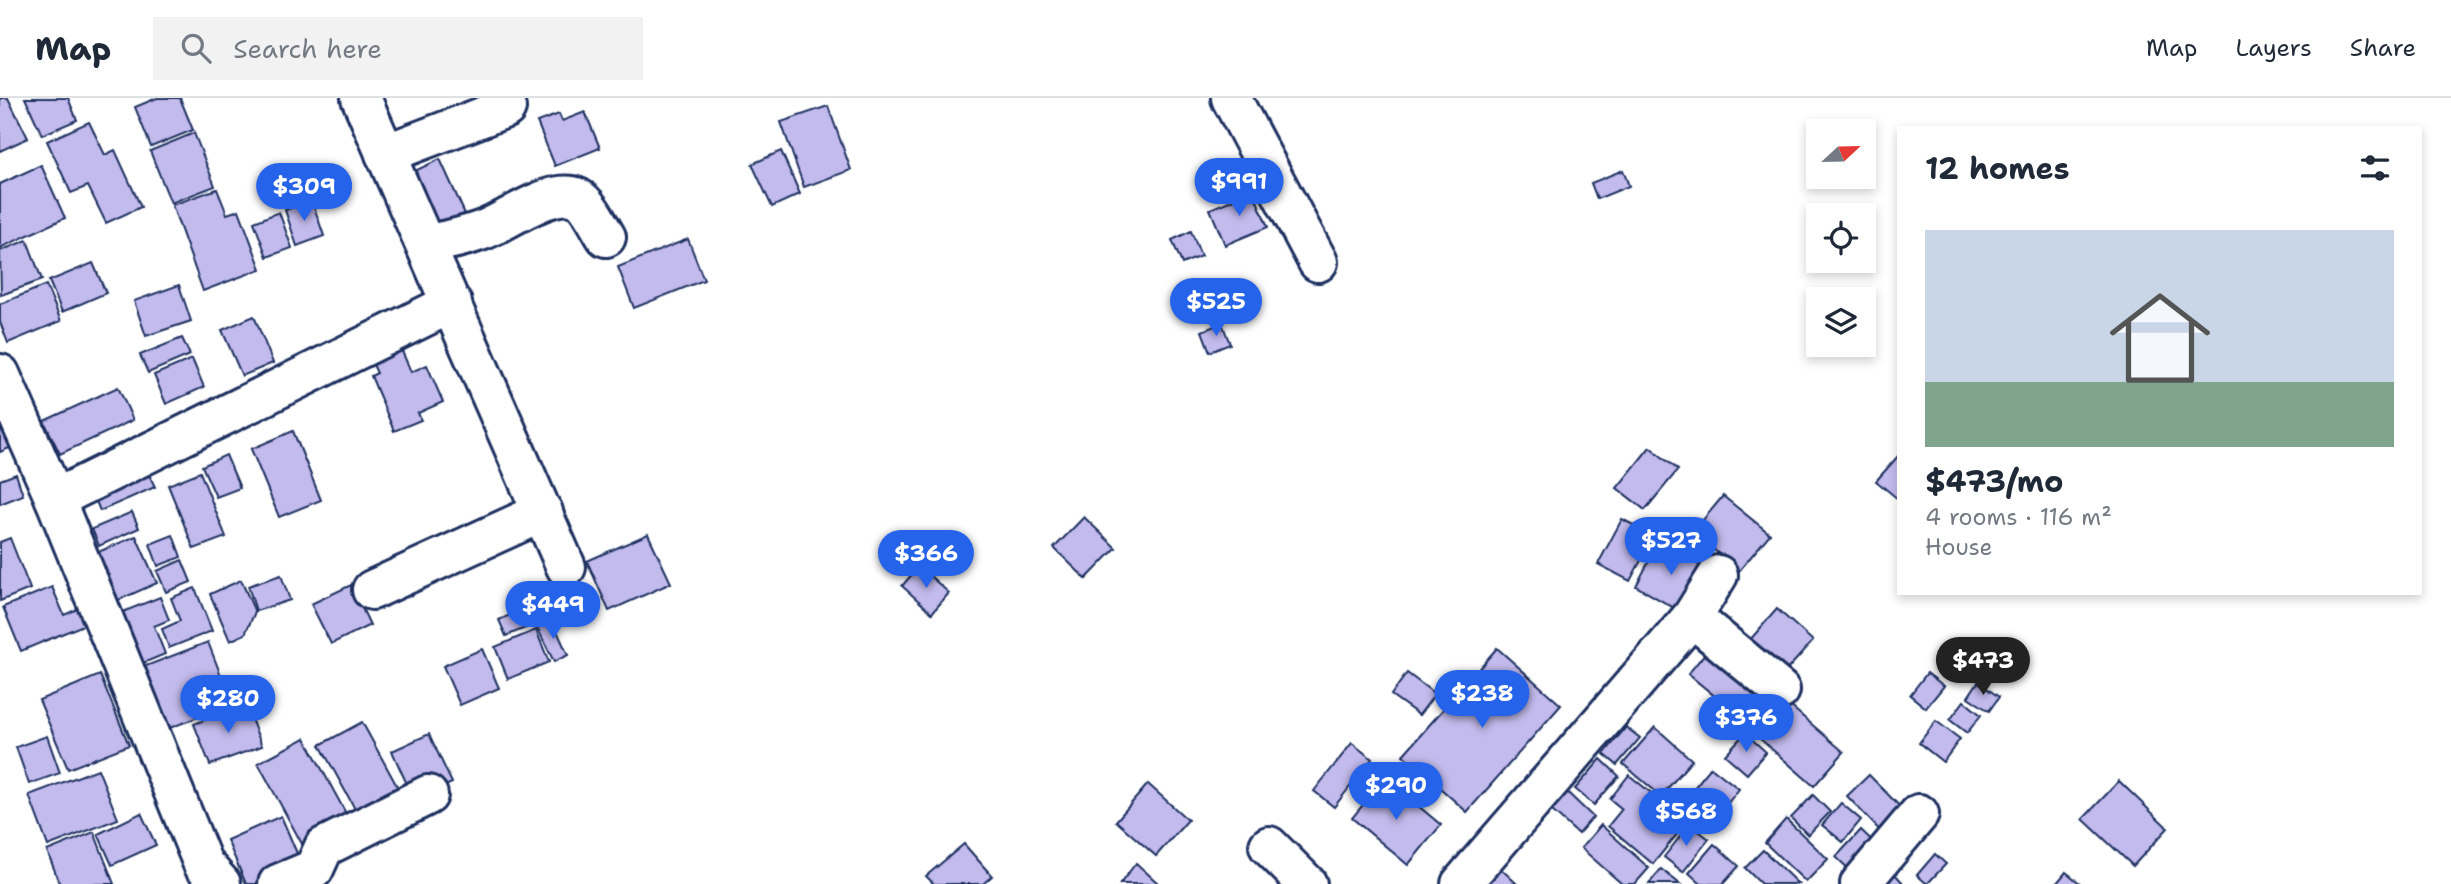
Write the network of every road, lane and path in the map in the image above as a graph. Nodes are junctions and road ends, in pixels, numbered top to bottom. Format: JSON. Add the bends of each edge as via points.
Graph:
{"nodes":[{"id":1,"x":361,"y":98,"type":"edge"},
{"id":2,"x":1231,"y":98,"type":"edge"},
{"id":3,"x":506,"y":107,"type":"dead end"},
{"id":4,"x":385,"y":154,"type":"junction"},
{"id":5,"x":606,"y":237,"type":"dead end"},
{"id":6,"x":426,"y":244,"type":"junction"},
{"id":7,"x":1318,"y":262,"type":"dead end"},
{"id":8,"x":452,"y":303,"type":"junction"},
{"id":9,"x":0,"y":374,"type":"edge"},
{"id":10,"x":55,"y":499,"type":"junction"},
{"id":11,"x":543,"y":512,"type":"junction"},
{"id":12,"x":566,"y":568,"type":"dead end"},
{"id":13,"x":1718,"y":575,"type":"dead end"},
{"id":14,"x":372,"y":590,"type":"dead end"},
{"id":15,"x":1692,"y":617,"type":"junction"},
{"id":16,"x":1780,"y":690,"type":"dead end"},
{"id":17,"x":428,"y":795,"type":"dead end"},
{"id":18,"x":1919,"y":814,"type":"dead end"},
{"id":19,"x":1269,"y":846,"type":"dead end"},
{"id":20,"x":221,"y":884,"type":"edge"},
{"id":21,"x":278,"y":884,"type":"edge"},
{"id":22,"x":1307,"y":884,"type":"edge"},
{"id":23,"x":1461,"y":884,"type":"edge"},
{"id":24,"x":1860,"y":884,"type":"edge"}],
"edges":[{"from":1,"to":4,"type":"street"},
{"from":2,"to":7,"type":"street"},
{"from":3,"to":4,"type":"street"},
{"from":4,"to":6,"type":"street"},
{"from":5,"to":6,"type":"street","via":[[581,199],[567,194],[476,232]]},
{"from":6,"to":8,"type":"street"},
{"from":8,"to":10,"type":"street"},
{"from":8,"to":11,"type":"street"},
{"from":9,"to":10,"type":"street"},
{"from":10,"to":20,"type":"street","via":[[203,864]]},
{"from":11,"to":12,"type":"street"},
{"from":11,"to":14,"type":"street"},
{"from":13,"to":15,"type":"street"},
{"from":15,"to":16,"type":"street"},
{"from":15,"to":23,"type":"street"},
{"from":17,"to":21,"type":"street","via":[[324,847],[314,869]]},
{"from":18,"to":24,"type":"street"},
{"from":19,"to":22,"type":"street"}]}
